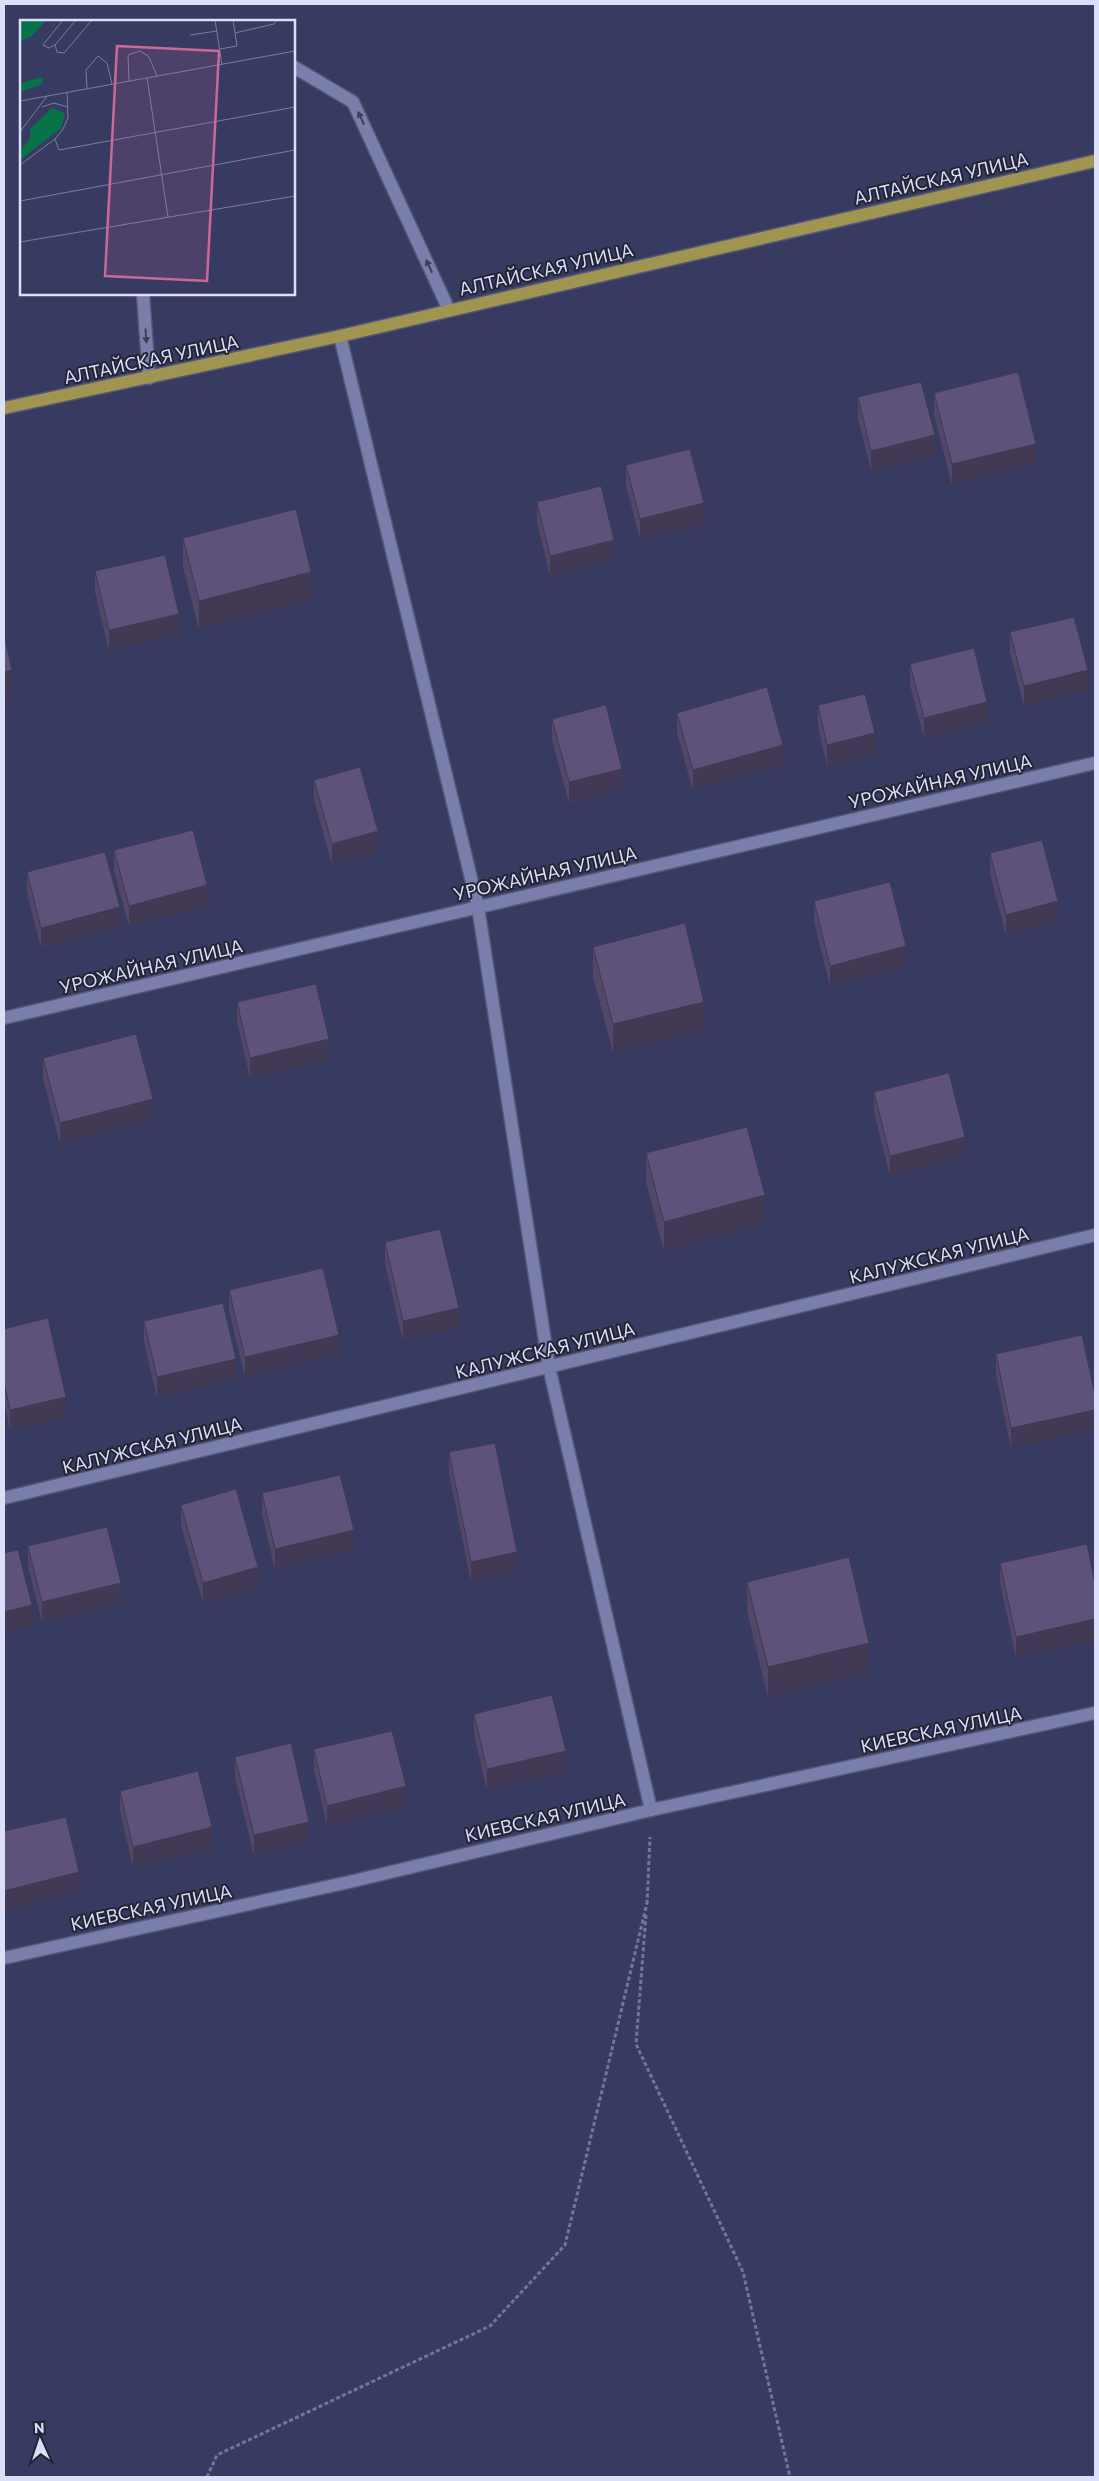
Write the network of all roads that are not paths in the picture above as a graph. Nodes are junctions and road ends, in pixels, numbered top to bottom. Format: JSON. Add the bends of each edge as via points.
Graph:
{"nodes":[{"id":1,"x":295,"y":68,"type":"edge"},
{"id":2,"x":1095,"y":161,"type":"edge"},
{"id":3,"x":143,"y":295,"type":"edge"},
{"id":4,"x":449,"y":310,"type":"junction"},
{"id":5,"x":340,"y":336,"type":"junction"},
{"id":6,"x":149,"y":378,"type":"junction"},
{"id":7,"x":4,"y":408,"type":"edge"},
{"id":8,"x":1095,"y":763,"type":"edge"},
{"id":9,"x":478,"y":907,"type":"junction"},
{"id":10,"x":4,"y":1018,"type":"edge"},
{"id":11,"x":1095,"y":1235,"type":"edge"},
{"id":12,"x":549,"y":1367,"type":"junction"},
{"id":13,"x":4,"y":1498,"type":"edge"},
{"id":14,"x":1095,"y":1713,"type":"edge"},
{"id":15,"x":651,"y":1810,"type":"junction"},
{"id":16,"x":4,"y":1958,"type":"edge"}],
"edges":[{"from":4,"to":1,"type":"street","one_way":true,"via":[[353,102]]},
{"from":2,"to":4,"type":"main road","name":"АЛТАЙСКАЯ УЛИЦА"},
{"from":3,"to":6,"type":"street","one_way":true},
{"from":4,"to":5,"type":"main road","name":"АЛТАЙСКАЯ УЛИЦА"},
{"from":5,"to":6,"type":"main road","name":"АЛТАЙСКАЯ УЛИЦА"},
{"from":5,"to":9,"type":"street"},
{"from":6,"to":7,"type":"main road","name":"АЛТАЙСКАЯ УЛИЦА"},
{"from":8,"to":9,"type":"street","name":"УРОЖАЙНАЯ УЛИЦА"},
{"from":9,"to":10,"type":"street","name":"УРОЖАЙНАЯ УЛИЦА"},
{"from":9,"to":12,"type":"street"},
{"from":11,"to":12,"type":"street","name":"КАЛУЖСКАЯ УЛИЦА"},
{"from":12,"to":13,"type":"street","name":"КАЛУЖСКАЯ УЛИЦА"},
{"from":12,"to":15,"type":"street"},
{"from":14,"to":15,"type":"street","name":"КИЕВСКАЯ УЛИЦА"},
{"from":15,"to":16,"type":"street","name":"КИЕВСКАЯ УЛИЦА","via":[[349,1882]]}]}
